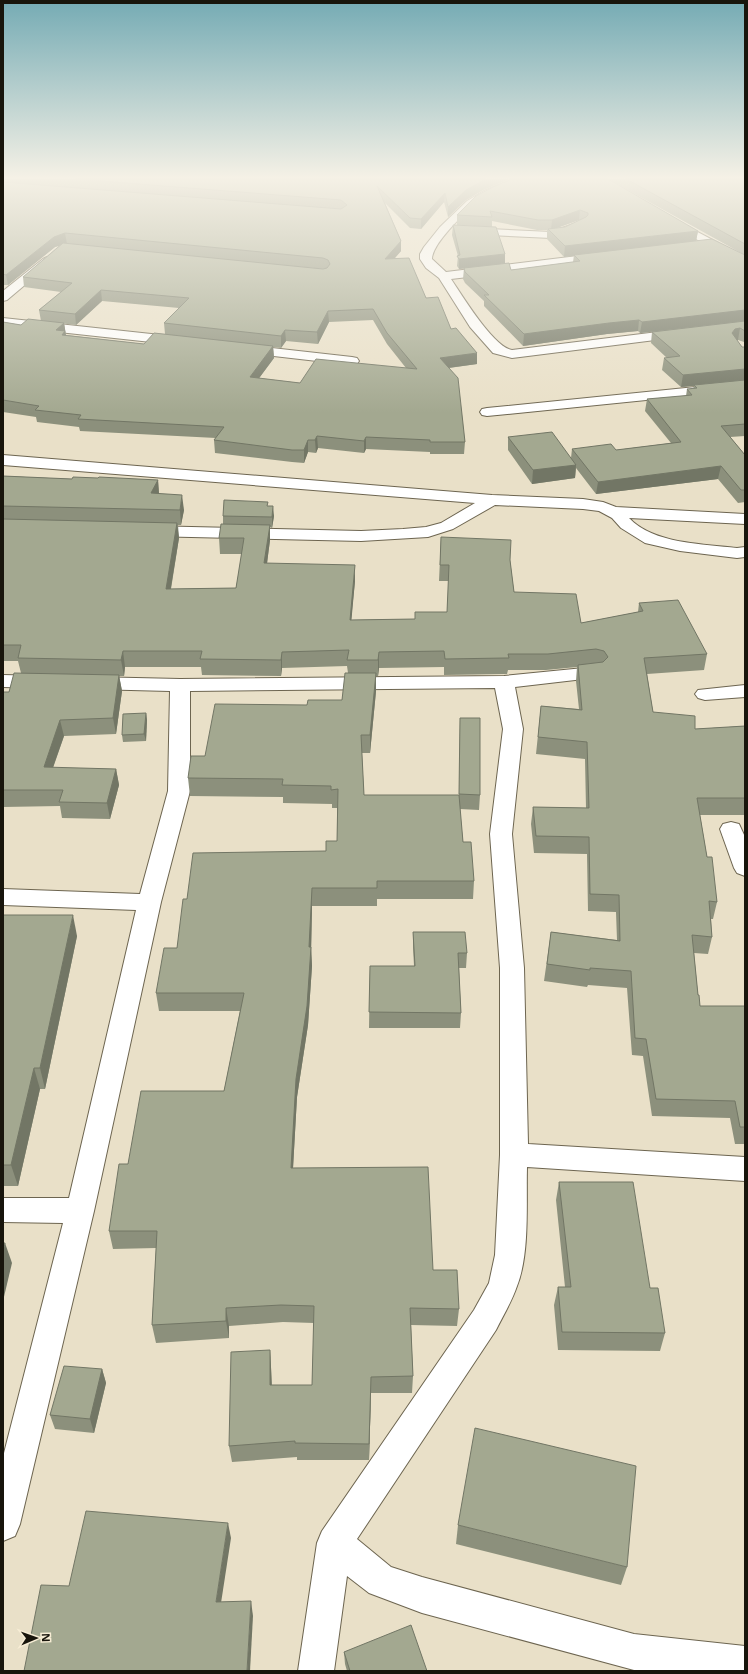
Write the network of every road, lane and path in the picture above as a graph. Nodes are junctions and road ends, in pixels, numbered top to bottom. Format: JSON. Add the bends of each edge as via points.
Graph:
{"nodes":[{"id":1,"x":51,"y":257,"type":"edge"},
{"id":2,"x":426,"y":257,"type":"edge"},
{"id":3,"x":601,"y":257,"type":"edge"},
{"id":4,"x":736,"y":257,"type":"edge"},
{"id":5,"x":745,"y":262,"type":"edge"},
{"id":6,"x":443,"y":276,"type":"junction"},
{"id":7,"x":3,"y":297,"type":"edge"},
{"id":8,"x":3,"y":322,"type":"edge"},
{"id":9,"x":697,"y":331,"type":"edge"},
{"id":10,"x":194,"y":343,"type":"edge"},
{"id":11,"x":233,"y":347,"type":"edge"},
{"id":12,"x":352,"y":361,"type":"edge"},
{"id":13,"x":745,"y":386,"type":"edge"},
{"id":14,"x":487,"y":412,"type":"dead end"},
{"id":15,"x":3,"y":460,"type":"edge"},
{"id":16,"x":492,"y":500,"type":"junction"},
{"id":17,"x":613,"y":512,"type":"junction"},
{"id":18,"x":745,"y":519,"type":"edge"},
{"id":19,"x":130,"y":531,"type":"edge"},
{"id":20,"x":742,"y":557,"type":"edge"},
{"id":21,"x":594,"y":673,"type":"edge"},
{"id":22,"x":3,"y":681,"type":"edge"},
{"id":23,"x":504,"y":682,"type":"junction"},
{"id":24,"x":180,"y":685,"type":"junction"},
{"id":25,"x":745,"y":691,"type":"edge"},
{"id":26,"x":705,"y":694,"type":"dead end"},
{"id":27,"x":732,"y":829,"type":"dead end"},
{"id":28,"x":745,"y":868,"type":"edge"},
{"id":29,"x":3,"y":897,"type":"edge"},
{"id":30,"x":149,"y":902,"type":"junction"},
{"id":31,"x":514,"y":1155,"type":"junction"},
{"id":32,"x":745,"y":1169,"type":"edge"},
{"id":33,"x":3,"y":1210,"type":"edge"},
{"id":34,"x":80,"y":1211,"type":"junction"},
{"id":35,"x":3,"y":1524,"type":"edge"},
{"id":36,"x":334,"y":1543,"type":"junction"},
{"id":37,"x":745,"y":1664,"type":"edge"},
{"id":38,"x":316,"y":1671,"type":"edge"}],
"edges":[{"from":1,"to":7,"type":"street"},
{"from":2,"to":6,"type":"street","via":[[430,265]]},
{"from":3,"to":6,"type":"street"},
{"from":4,"to":5,"type":"street"},
{"from":6,"to":9,"type":"street","via":[[475,324],[498,350],[505,353]]},
{"from":8,"to":10,"type":"street"},
{"from":11,"to":12,"type":"street"},
{"from":13,"to":14,"type":"street"},
{"from":15,"to":16,"type":"street"},
{"from":16,"to":17,"type":"street","via":[[583,504],[603,507]]},
{"from":16,"to":19,"type":"street","via":[[447,526],[428,532],[361,536]]},
{"from":17,"to":18,"type":"street"},
{"from":17,"to":20,"type":"street","via":[[627,525],[650,538]]},
{"from":21,"to":23,"type":"street"},
{"from":22,"to":24,"type":"street"},
{"from":23,"to":24,"type":"street"},
{"from":23,"to":31,"type":"street","via":[[513,728],[501,834],[512,968]]},
{"from":24,"to":30,"type":"street","via":[[179,791]]},
{"from":25,"to":26,"type":"street"},
{"from":27,"to":28,"type":"street"},
{"from":29,"to":30,"type":"street"},
{"from":30,"to":34,"type":"street"},
{"from":31,"to":32,"type":"street"},
{"from":31,"to":36,"type":"street","via":[[510,1255],[503,1285],[485,1320]]},
{"from":33,"to":34,"type":"street"},
{"from":34,"to":35,"type":"street"},
{"from":36,"to":37,"type":"street","via":[[381,1582],[422,1595],[634,1652]]},
{"from":36,"to":38,"type":"street"}]}
